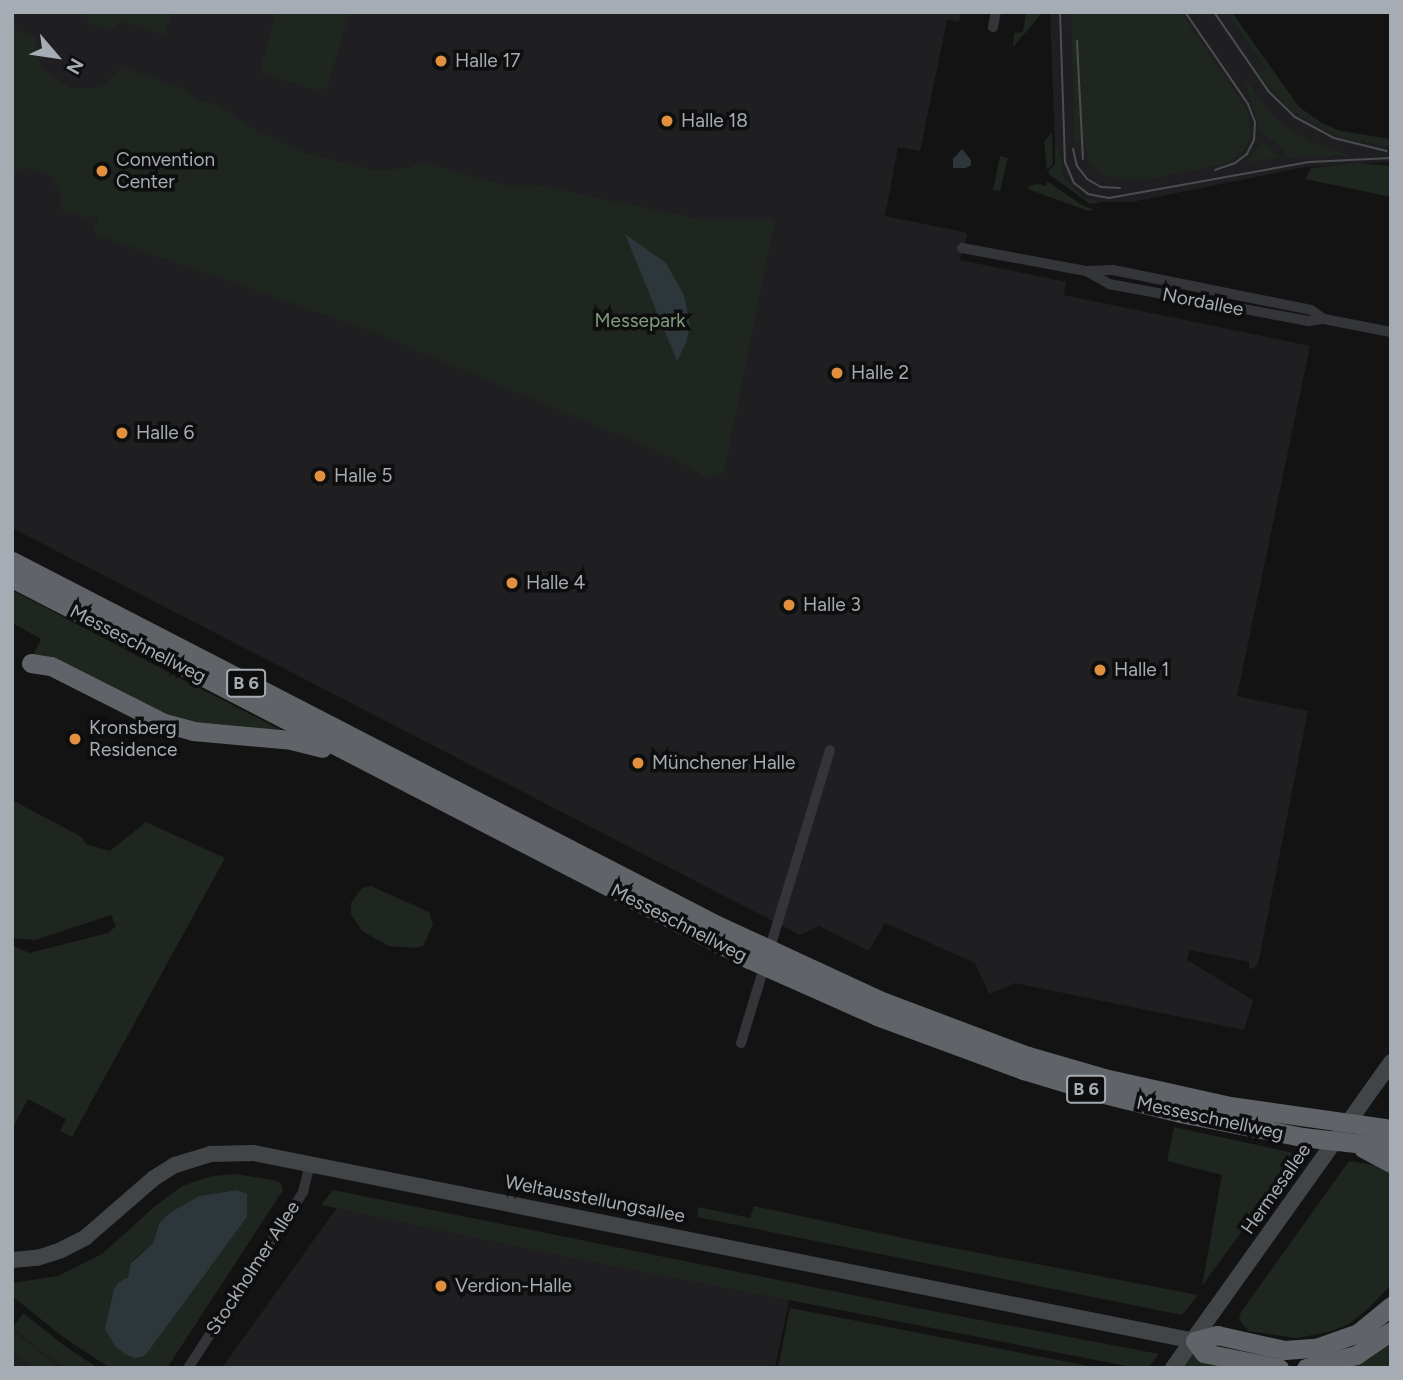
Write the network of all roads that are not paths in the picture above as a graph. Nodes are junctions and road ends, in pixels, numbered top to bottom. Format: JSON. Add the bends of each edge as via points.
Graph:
{"nodes":[{"id":1,"x":996,"y":12,"type":"edge"},
{"id":2,"x":993,"y":27,"type":"dead end"},
{"id":3,"x":962,"y":247,"type":"dead end"},
{"id":4,"x":1391,"y":332,"type":"edge"},
{"id":5,"x":12,"y":561,"type":"edge"},
{"id":6,"x":12,"y":578,"type":"edge"},
{"id":7,"x":31,"y":663,"type":"dead end"},
{"id":8,"x":830,"y":750,"type":"dead end"},
{"id":9,"x":371,"y":764,"type":"junction"},
{"id":10,"x":741,"y":1043,"type":"dead end"},
{"id":11,"x":1391,"y":1062,"type":"edge"},
{"id":12,"x":1385,"y":1128,"type":"edge"},
{"id":13,"x":1362,"y":1146,"type":"junction"},
{"id":14,"x":1391,"y":1147,"type":"edge"},
{"id":15,"x":1391,"y":1163,"type":"edge"},
{"id":16,"x":310,"y":1164,"type":"junction"},
{"id":17,"x":12,"y":1260,"type":"edge"},
{"id":18,"x":1391,"y":1306,"type":"edge"},
{"id":19,"x":1391,"y":1331,"type":"edge"},
{"id":20,"x":1195,"y":1341,"type":"junction"},
{"id":21,"x":188,"y":1368,"type":"edge"},
{"id":22,"x":1173,"y":1368,"type":"edge"},
{"id":23,"x":1279,"y":1368,"type":"edge"},
{"id":24,"x":1306,"y":1368,"type":"edge"}],
"edges":[{"from":1,"to":2,"type":"street"},
{"from":3,"to":4,"type":"street","name":"Nordallee","via":[[1086,271],[1109,284]]},
{"from":5,"to":12,"type":"highway","name":"Messeschnellweg","number":"B 6","via":[[715,924],[884,1003],[1028,1056],[1104,1078],[1312,1120]]},
{"from":6,"to":9,"type":"highway","name":"Messeschnellweg","number":"B 6"},
{"from":7,"to":9,"type":"highway","via":[[51,666],[174,726],[291,740]]},
{"from":8,"to":10,"type":"street"},
{"from":9,"to":13,"type":"highway","name":"Messeschnellweg","number":"B 6","via":[[749,959],[877,1016],[1096,1092],[1191,1116]]},
{"from":11,"to":20,"type":"main road","name":"Hermesallee"},
{"from":13,"to":14,"type":"highway","name":"Messeschnellweg","number":"B 6"},
{"from":13,"to":15,"type":"highway"},
{"from":16,"to":17,"type":"main road","name":"Weltausstellungsallee","via":[[254,1153],[210,1154],[175,1165],[86,1237],[61,1251]]},
{"from":16,"to":20,"type":"main road","name":"Weltausstellungsallee"},
{"from":16,"to":21,"type":"street","name":"Stockholmer Allee","via":[[303,1192]]},
{"from":18,"to":20,"type":"highway","via":[[1358,1332],[1316,1348],[1284,1350],[1217,1335]]},
{"from":19,"to":24,"type":"highway","via":[[1356,1355]]},
{"from":20,"to":22,"type":"main road","name":"Hermesallee"},
{"from":20,"to":23,"type":"highway","via":[[1204,1353]]}]}
